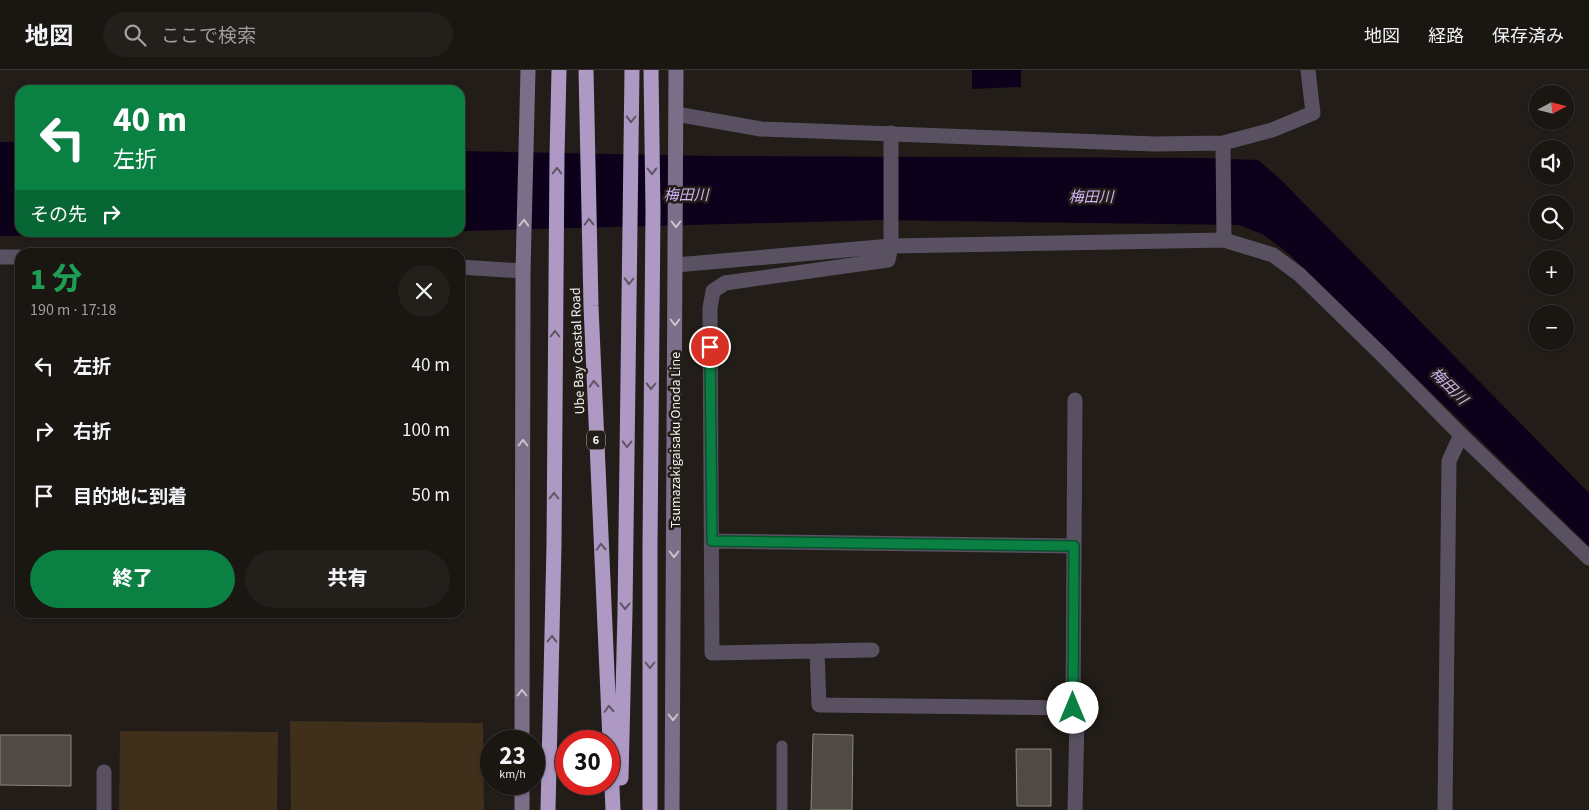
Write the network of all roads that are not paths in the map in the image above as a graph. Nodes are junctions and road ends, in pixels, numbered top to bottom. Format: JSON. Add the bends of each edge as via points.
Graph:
{"nodes":[{"id":1,"x":528,"y":70,"type":"edge"},
{"id":2,"x":559,"y":70,"type":"edge"},
{"id":3,"x":586,"y":70,"type":"edge"},
{"id":4,"x":632,"y":70,"type":"edge"},
{"id":5,"x":651,"y":70,"type":"edge"},
{"id":6,"x":676,"y":70,"type":"edge"},
{"id":7,"x":1308,"y":70,"type":"edge"},
{"id":8,"x":677,"y":119,"type":"junction"},
{"id":9,"x":891,"y":133,"type":"junction"},
{"id":10,"x":1223,"y":147,"type":"junction"},
{"id":11,"x":1224,"y":234,"type":"junction"},
{"id":12,"x":891,"y":238,"type":"junction"},
{"id":13,"x":15,"y":257,"type":"edge"},
{"id":14,"x":0,"y":258,"type":"edge"},
{"id":15,"x":676,"y":261,"type":"junction"},
{"id":16,"x":465,"y":267,"type":"edge"},
{"id":17,"x":523,"y":271,"type":"junction"},
{"id":18,"x":1075,"y":400,"type":"dead end"},
{"id":19,"x":1461,"y":435,"type":"junction"},
{"id":20,"x":712,"y":541,"type":"junction"},
{"id":21,"x":1074,"y":546,"type":"junction"},
{"id":22,"x":1589,"y":558,"type":"edge"},
{"id":23,"x":872,"y":650,"type":"dead end"},
{"id":24,"x":817,"y":651,"type":"junction"},
{"id":25,"x":1073,"y":708,"type":"junction"},
{"id":26,"x":522,"y":730,"type":"edge"},
{"id":27,"x":782,"y":746,"type":"dead end"},
{"id":28,"x":104,"y":772,"type":"dead end"},
{"id":29,"x":522,"y":795,"type":"edge"},
{"id":30,"x":104,"y":810,"type":"edge"},
{"id":31,"x":522,"y":810,"type":"edge"},
{"id":32,"x":548,"y":810,"type":"edge"},
{"id":33,"x":613,"y":810,"type":"edge"},
{"id":34,"x":620,"y":810,"type":"edge"},
{"id":35,"x":650,"y":810,"type":"edge"},
{"id":36,"x":672,"y":810,"type":"edge"},
{"id":37,"x":782,"y":810,"type":"edge"},
{"id":38,"x":1075,"y":810,"type":"edge"},
{"id":39,"x":1445,"y":810,"type":"edge"}],
"edges":[{"from":17,"to":1,"type":"main road","one_way":true},
{"from":32,"to":2,"type":"highway","one_way":true},
{"from":33,"to":3,"type":"highway","name":"Ube Bay Coastal Road","number":"6","one_way":true,"via":[[591,306]]},
{"from":4,"to":34,"type":"highway","one_way":true},
{"from":5,"to":35,"type":"highway","one_way":true},
{"from":6,"to":8,"type":"main road","name":"Tsumazakigaisaku Onoda Line"},
{"from":7,"to":10,"type":"street","via":[[1313,113]]},
{"from":8,"to":9,"type":"street","via":[[761,129]]},
{"from":8,"to":15,"type":"main road","name":"Tsumazakigaisaku Onoda Line","one_way":true},
{"from":9,"to":10,"type":"street"},
{"from":9,"to":12,"type":"street"},
{"from":10,"to":11,"type":"street"},
{"from":11,"to":12,"type":"street"},
{"from":11,"to":19,"type":"street","via":[[1273,256],[1300,275]]},
{"from":12,"to":15,"type":"street"},
{"from":12,"to":20,"type":"street","via":[[888,260],[725,282],[713,291],[710,308]]},
{"from":13,"to":14,"type":"street"},
{"from":15,"to":36,"type":"main road","name":"Tsumazakigaisaku Onoda Line","one_way":true},
{"from":16,"to":17,"type":"street"},
{"from":26,"to":17,"type":"main road","one_way":true},
{"from":18,"to":21,"type":"street"},
{"from":19,"to":22,"type":"street"},
{"from":19,"to":39,"type":"street","via":[[1449,461]]},
{"from":20,"to":21,"type":"street"},
{"from":20,"to":24,"type":"street","via":[[712,653]]},
{"from":21,"to":25,"type":"street"},
{"from":23,"to":24,"type":"street"},
{"from":24,"to":25,"type":"street","via":[[819,705]]},
{"from":25,"to":38,"type":"street","via":[[1076,717]]},
{"from":27,"to":37,"type":"lane"},
{"from":28,"to":30,"type":"street"},
{"from":29,"to":31,"type":"main road"}]}
